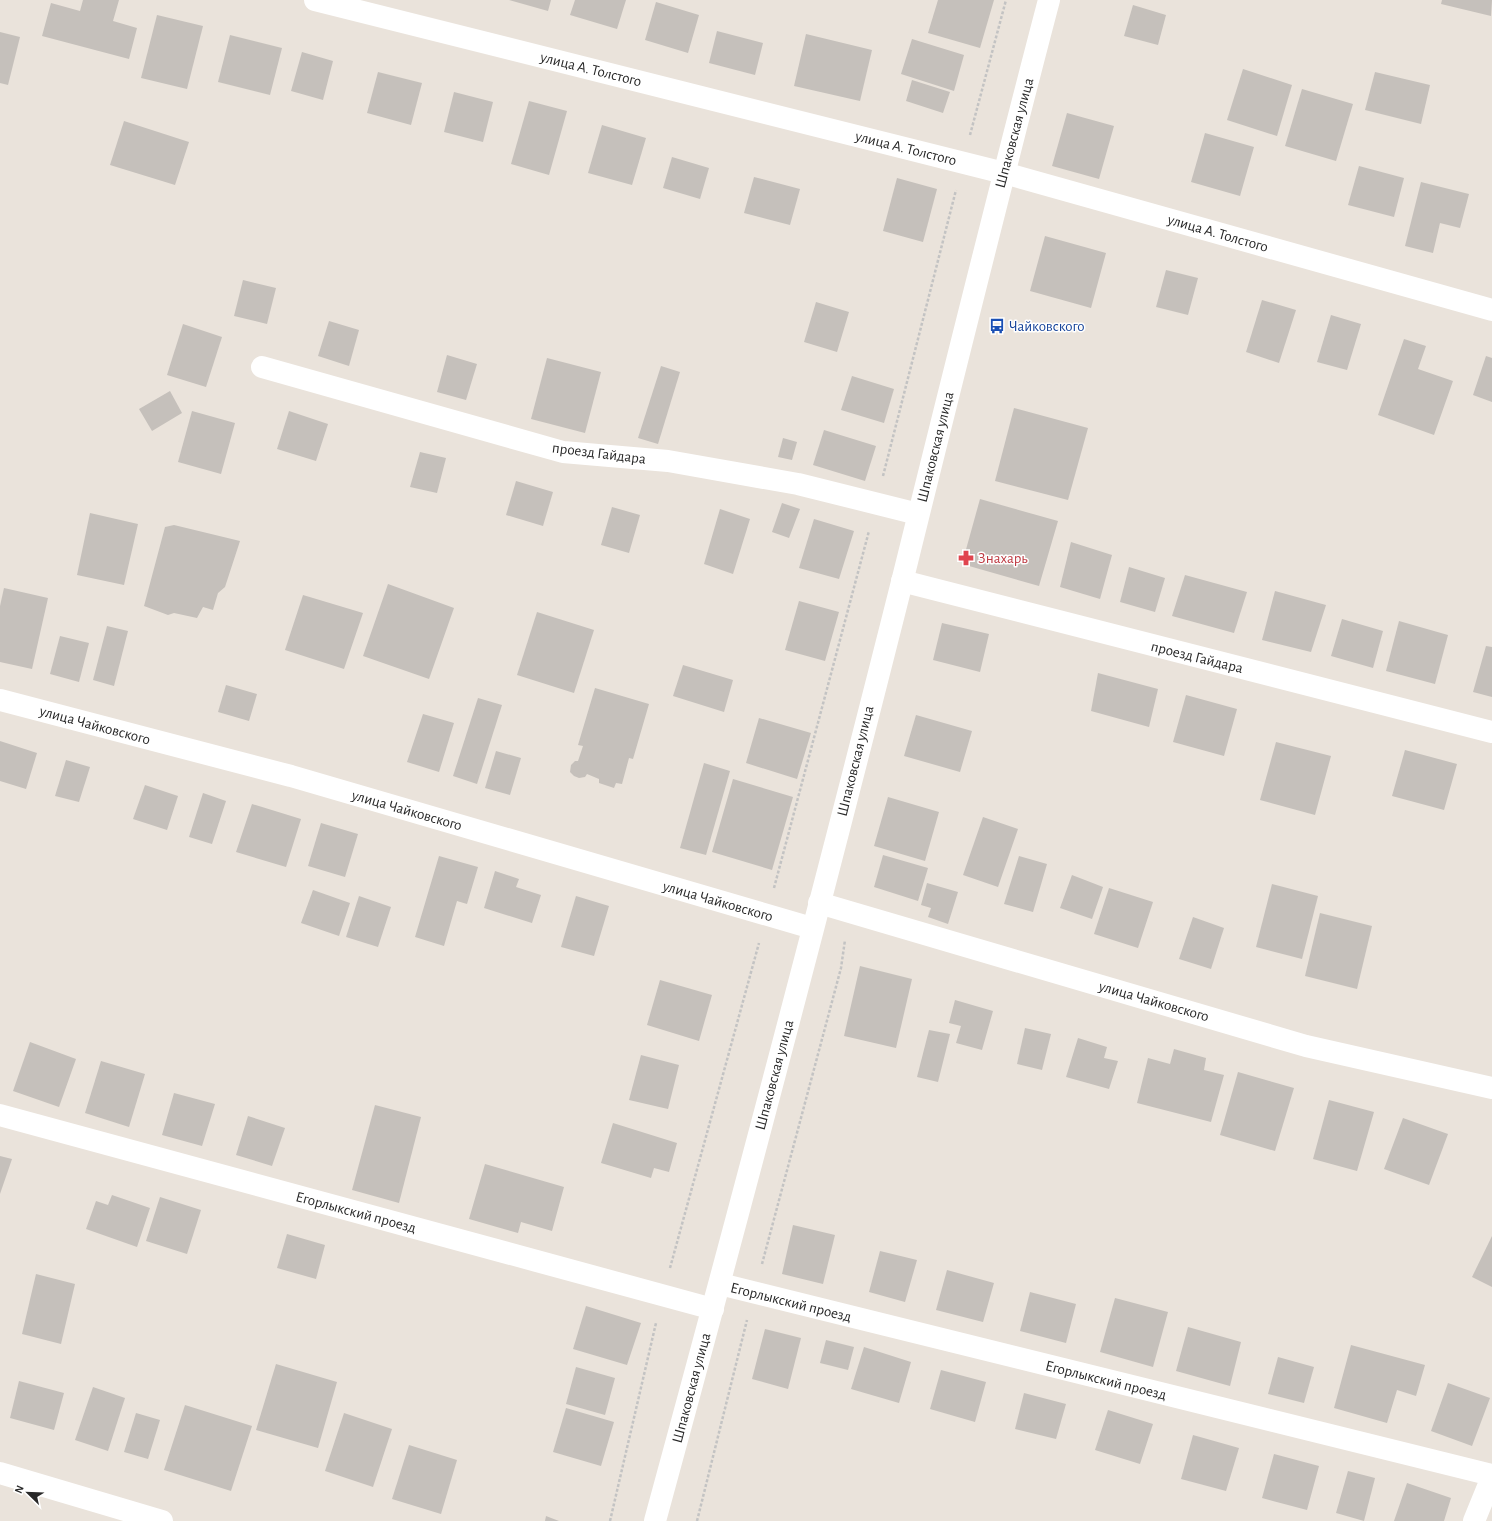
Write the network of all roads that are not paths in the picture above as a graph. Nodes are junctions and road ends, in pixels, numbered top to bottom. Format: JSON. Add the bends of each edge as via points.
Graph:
{"nodes":[{"id":1,"x":315,"y":0,"type":"edge"},
{"id":2,"x":1049,"y":0,"type":"edge"},
{"id":3,"x":1004,"y":173,"type":"junction"},
{"id":4,"x":1492,"y":310,"type":"edge"},
{"id":5,"x":262,"y":367,"type":"dead end"},
{"id":6,"x":918,"y":514,"type":"junction"},
{"id":7,"x":902,"y":581,"type":"junction"},
{"id":8,"x":0,"y":700,"type":"edge"},
{"id":9,"x":1492,"y":732,"type":"edge"},
{"id":10,"x":819,"y":903,"type":"junction"},
{"id":11,"x":812,"y":928,"type":"junction"},
{"id":12,"x":1492,"y":1088,"type":"edge"},
{"id":13,"x":0,"y":1115,"type":"edge"},
{"id":14,"x":720,"y":1284,"type":"junction"},
{"id":15,"x":713,"y":1309,"type":"junction"},
{"id":16,"x":0,"y":1473,"type":"edge"},
{"id":17,"x":1492,"y":1476,"type":"edge"},
{"id":18,"x":162,"y":1521,"type":"edge"},
{"id":19,"x":655,"y":1521,"type":"edge"},
{"id":20,"x":1474,"y":1521,"type":"edge"}],
"edges":[{"from":1,"to":3,"type":"street","name":"улица А. Толстого"},
{"from":2,"to":3,"type":"street","name":"Шпаковская улица"},
{"from":3,"to":4,"type":"street","name":"улица А. Толстого"},
{"from":3,"to":6,"type":"street","name":"Шпаковская улица"},
{"from":5,"to":6,"type":"street","name":"проезд Гайдара","via":[[563,452],[668,461],[798,484]]},
{"from":6,"to":7,"type":"street","name":"Шпаковская улица"},
{"from":7,"to":9,"type":"street","name":"проезд Гайдара"},
{"from":7,"to":10,"type":"street","name":"Шпаковская улица"},
{"from":8,"to":11,"type":"street","name":"улица Чайковского","via":[[291,776]]},
{"from":10,"to":11,"type":"street","name":"Шпаковская улица"},
{"from":10,"to":12,"type":"street","name":"улица Чайковского","via":[[1306,1046]]},
{"from":11,"to":14,"type":"street","name":"Шпаковская улица"},
{"from":13,"to":15,"type":"street","name":"Егорлыкский проезд"},
{"from":14,"to":15,"type":"street","name":"Шпаковская улица"},
{"from":14,"to":17,"type":"street","name":"Егорлыкский проезд"},
{"from":15,"to":19,"type":"street","name":"Шпаковская улица"},
{"from":16,"to":18,"type":"street"},
{"from":17,"to":20,"type":"street"}]}
